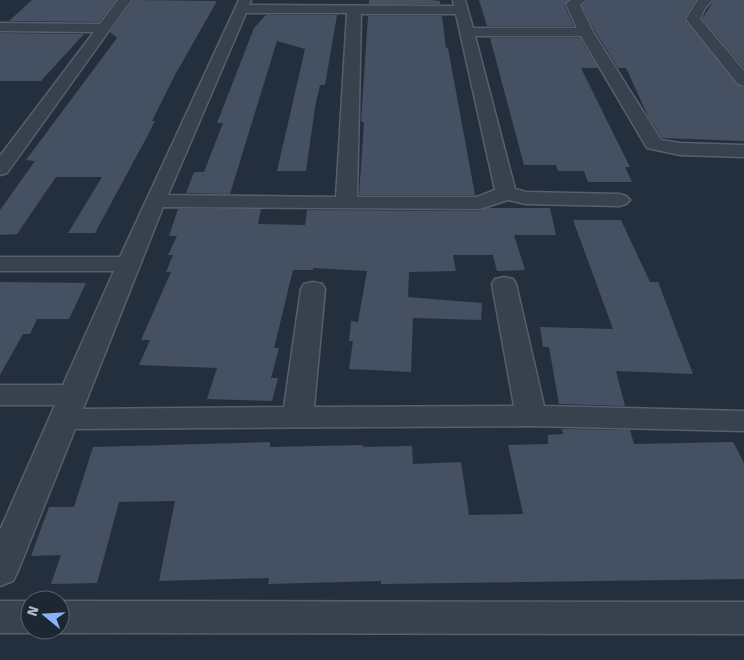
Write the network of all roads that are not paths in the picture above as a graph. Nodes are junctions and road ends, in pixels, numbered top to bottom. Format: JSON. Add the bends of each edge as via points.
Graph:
{"nodes":[{"id":1,"x":125,"y":0,"type":"edge"},
{"id":2,"x":580,"y":0,"type":"edge"},
{"id":3,"x":706,"y":0,"type":"edge"},
{"id":4,"x":243,"y":5,"type":"edge"},
{"id":5,"x":461,"y":5,"type":"edge"},
{"id":6,"x":354,"y":10,"type":"junction"},
{"id":7,"x":0,"y":27,"type":"edge"},
{"id":8,"x":104,"y":28,"type":"junction"},
{"id":9,"x":466,"y":32,"type":"junction"},
{"id":10,"x":586,"y":32,"type":"junction"},
{"id":11,"x":744,"y":81,"type":"edge"},
{"id":12,"x":744,"y":151,"type":"edge"},
{"id":13,"x":0,"y":169,"type":"edge"},
{"id":14,"x":506,"y":193,"type":"junction"},
{"id":15,"x":619,"y":200,"type":"dead end"},
{"id":16,"x":155,"y":201,"type":"junction"},
{"id":17,"x":346,"y":203,"type":"junction"},
{"id":18,"x":0,"y":264,"type":"edge"},
{"id":19,"x":128,"y":264,"type":"junction"},
{"id":20,"x":504,"y":284,"type":"dead end"},
{"id":21,"x":313,"y":289,"type":"dead end"},
{"id":22,"x":0,"y":394,"type":"edge"},
{"id":23,"x":68,"y":407,"type":"junction"},
{"id":24,"x":531,"y":416,"type":"junction"},
{"id":25,"x":298,"y":417,"type":"junction"},
{"id":26,"x":744,"y":421,"type":"edge"},
{"id":27,"x":0,"y":571,"type":"edge"},
{"id":28,"x":0,"y":617,"type":"edge"},
{"id":29,"x":20,"y":617,"type":"edge"},
{"id":30,"x":70,"y":617,"type":"edge"},
{"id":31,"x":744,"y":618,"type":"edge"}],
"edges":[{"from":1,"to":8,"type":"street"},
{"from":2,"to":10,"type":"street","via":[[574,4]]},
{"from":3,"to":11,"type":"street","via":[[699,6],[694,19]]},
{"from":4,"to":6,"type":"street"},
{"from":4,"to":16,"type":"street"},
{"from":5,"to":6,"type":"street"},
{"from":5,"to":9,"type":"street"},
{"from":6,"to":17,"type":"street"},
{"from":7,"to":8,"type":"street"},
{"from":8,"to":13,"type":"street"},
{"from":9,"to":10,"type":"street"},
{"from":9,"to":14,"type":"street"},
{"from":10,"to":12,"type":"street","via":[[654,144],[680,150]]},
{"from":14,"to":15,"type":"street","via":[[526,198]]},
{"from":14,"to":17,"type":"street","via":[[480,203]]},
{"from":16,"to":17,"type":"street"},
{"from":16,"to":19,"type":"street"},
{"from":18,"to":19,"type":"street"},
{"from":19,"to":23,"type":"street"},
{"from":20,"to":24,"type":"street"},
{"from":21,"to":25,"type":"street"},
{"from":22,"to":23,"type":"street"},
{"from":23,"to":25,"type":"street"},
{"from":23,"to":27,"type":"street"},
{"from":24,"to":25,"type":"street"},
{"from":24,"to":26,"type":"street"},
{"from":28,"to":29,"type":"street"},
{"from":30,"to":31,"type":"street"}]}
